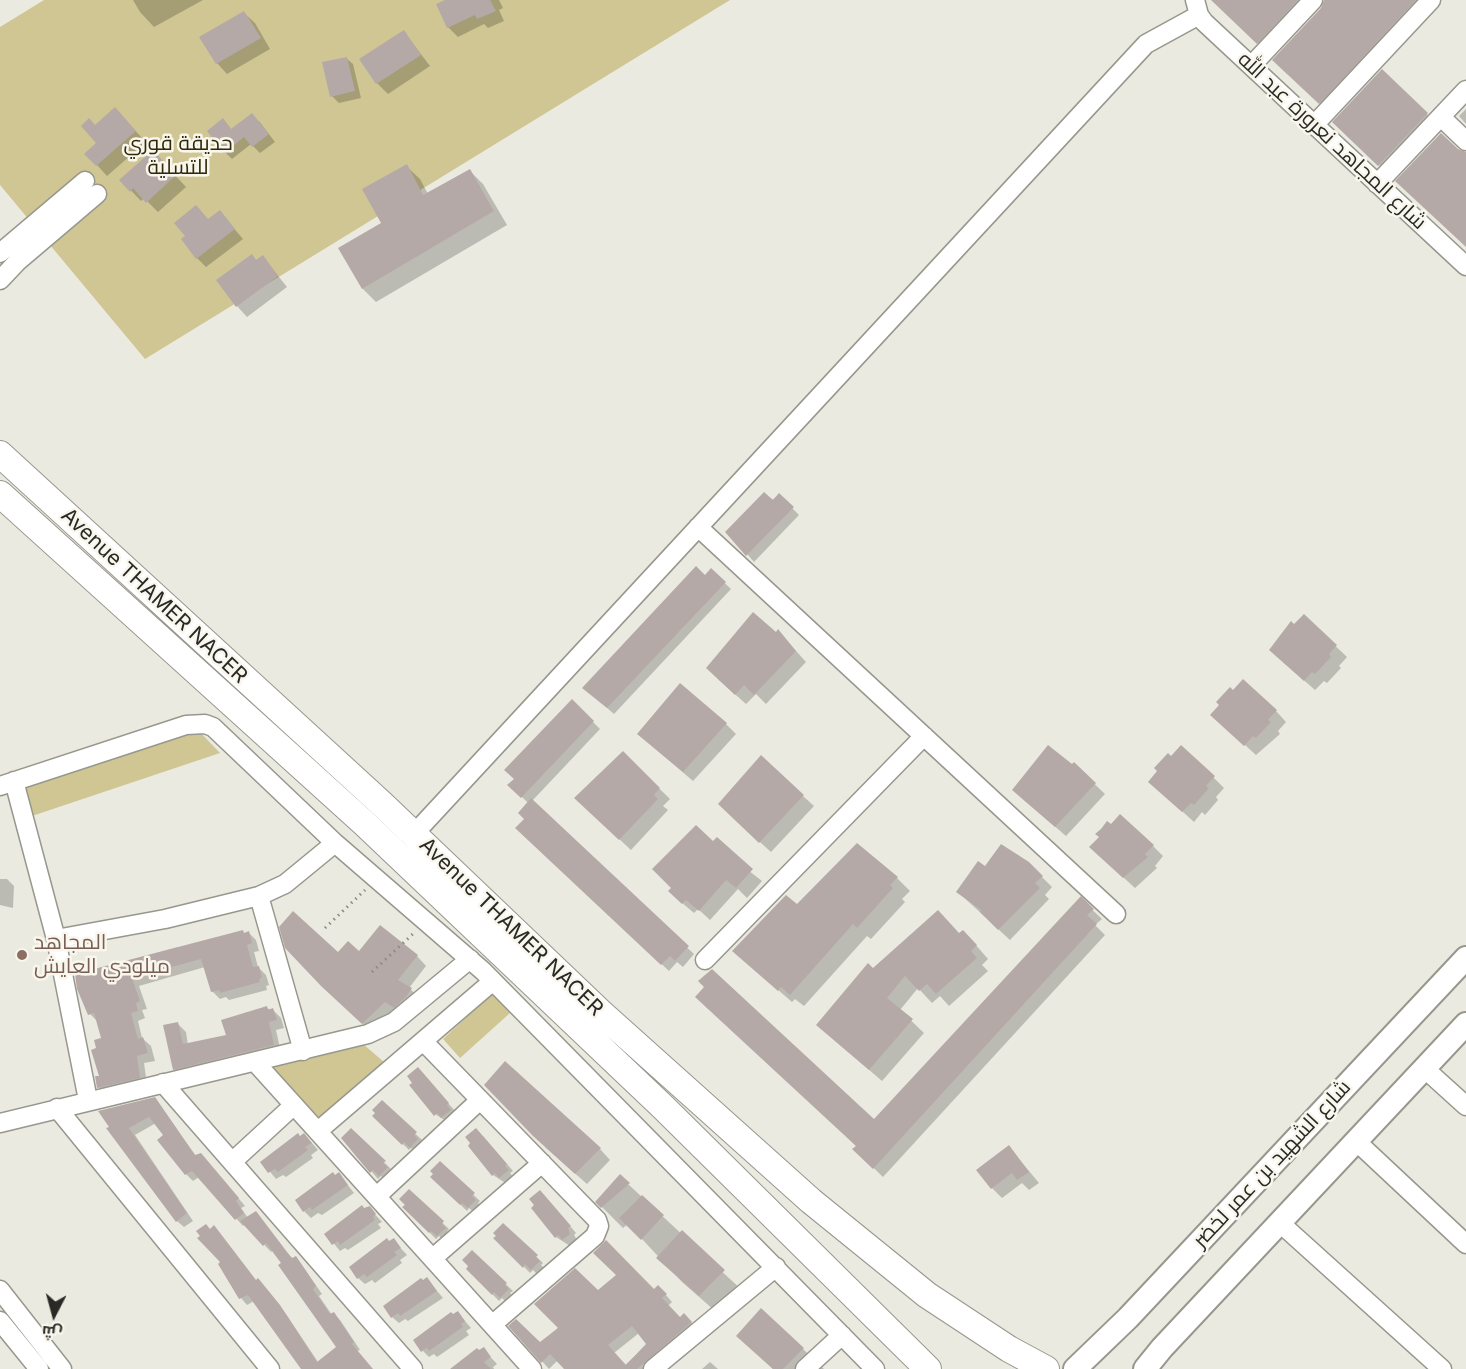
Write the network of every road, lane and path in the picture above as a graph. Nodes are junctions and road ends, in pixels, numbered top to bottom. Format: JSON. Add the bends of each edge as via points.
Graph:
{"nodes":[{"id":1,"x":1313,"y":0,"type":"edge"},
{"id":2,"x":1431,"y":0,"type":"edge"},
{"id":3,"x":1197,"y":8,"type":"edge"},
{"id":4,"x":1252,"y":65,"type":"junction"},
{"id":5,"x":1466,"y":90,"type":"edge"},
{"id":6,"x":1441,"y":117,"type":"junction"},
{"id":7,"x":1314,"y":125,"type":"junction"},
{"id":8,"x":1466,"y":141,"type":"edge"},
{"id":9,"x":1377,"y":184,"type":"junction"},
{"id":10,"x":0,"y":253,"type":"edge"},
{"id":11,"x":1466,"y":266,"type":"edge"},
{"id":12,"x":0,"y":280,"type":"edge"},
{"id":13,"x":0,"y":454,"type":"edge"},
{"id":14,"x":0,"y":494,"type":"edge"},
{"id":15,"x":698,"y":527,"type":"junction"},
{"id":16,"x":924,"y":736,"type":"junction"},
{"id":17,"x":7,"y":783,"type":"edge"},
{"id":18,"x":414,"y":834,"type":"junction"},
{"id":19,"x":335,"y":843,"type":"junction"},
{"id":20,"x":376,"y":879,"type":"junction"},
{"id":21,"x":259,"y":896,"type":"junction"},
{"id":22,"x":1116,"y":914,"type":"dead end"},
{"id":23,"x":426,"y":921,"type":"junction"},
{"id":24,"x":325,"y":928,"type":"dead end"},
{"id":25,"x":56,"y":939,"type":"junction"},
{"id":26,"x":1466,"y":958,"type":"edge"},
{"id":27,"x":470,"y":959,"type":"junction"},
{"id":28,"x":705,"y":960,"type":"dead end"},
{"id":29,"x":372,"y":972,"type":"dead end"},
{"id":30,"x":493,"y":981,"type":"junction"},
{"id":31,"x":1466,"y":1024,"type":"edge"},
{"id":32,"x":423,"y":1041,"type":"junction"},
{"id":33,"x":303,"y":1051,"type":"junction"},
{"id":34,"x":255,"y":1062,"type":"junction"},
{"id":35,"x":1424,"y":1068,"type":"junction"},
{"id":36,"x":163,"y":1083,"type":"junction"},
{"id":37,"x":88,"y":1100,"type":"junction"},
{"id":38,"x":480,"y":1100,"type":"junction"},
{"id":39,"x":294,"y":1105,"type":"junction"},
{"id":40,"x":1466,"y":1106,"type":"edge"},
{"id":41,"x":57,"y":1108,"type":"junction"},
{"id":42,"x":0,"y":1123,"type":"edge"},
{"id":43,"x":318,"y":1131,"type":"junction"},
{"id":44,"x":1356,"y":1141,"type":"junction"},
{"id":45,"x":232,"y":1162,"type":"junction"},
{"id":46,"x":542,"y":1163,"type":"junction"},
{"id":47,"x":377,"y":1196,"type":"junction"},
{"id":48,"x":1279,"y":1222,"type":"junction"},
{"id":49,"x":1466,"y":1244,"type":"edge"},
{"id":50,"x":433,"y":1258,"type":"junction"},
{"id":51,"x":776,"y":1267,"type":"junction"},
{"id":52,"x":0,"y":1290,"type":"edge"},
{"id":53,"x":0,"y":1321,"type":"edge"},
{"id":54,"x":493,"y":1324,"type":"junction"},
{"id":55,"x":842,"y":1335,"type":"junction"},
{"id":56,"x":39,"y":1369,"type":"edge"},
{"id":57,"x":62,"y":1369,"type":"edge"},
{"id":58,"x":270,"y":1369,"type":"edge"},
{"id":59,"x":414,"y":1369,"type":"edge"},
{"id":60,"x":532,"y":1369,"type":"edge"},
{"id":61,"x":653,"y":1369,"type":"edge"},
{"id":62,"x":805,"y":1369,"type":"edge"},
{"id":63,"x":875,"y":1369,"type":"edge"},
{"id":64,"x":928,"y":1369,"type":"edge"},
{"id":65,"x":1046,"y":1369,"type":"edge"},
{"id":66,"x":1075,"y":1369,"type":"edge"},
{"id":67,"x":1145,"y":1369,"type":"edge"},
{"id":68,"x":1442,"y":1369,"type":"edge"}],
"edges":[{"from":1,"to":4,"type":"street"},
{"from":2,"to":7,"type":"street"},
{"from":3,"to":4,"type":"street","name":"شارع المجاهد نعرورة عبد الله"},
{"from":3,"to":15,"type":"street","via":[[1146,44]]},
{"from":4,"to":7,"type":"street","name":"شارع المجاهد نعرورة عبد الله"},
{"from":5,"to":6,"type":"street"},
{"from":6,"to":8,"type":"street"},
{"from":6,"to":9,"type":"street"},
{"from":7,"to":9,"type":"street","name":"شارع المجاهد نعرورة عبد الله"},
{"from":9,"to":11,"type":"street","name":"شارع المجاهد نعرورة عبد الله"},
{"from":10,"to":12,"type":"street","via":[[91,187]]},
{"from":13,"to":18,"type":"highway","name":"Avenue THAMER NACER"},
{"from":14,"to":64,"type":"highway","name":"Avenue THAMER NACER","via":[[364,823],[663,1107]]},
{"from":15,"to":16,"type":"street"},
{"from":15,"to":18,"type":"street"},
{"from":16,"to":22,"type":"street"},
{"from":16,"to":28,"type":"street"},
{"from":17,"to":19,"type":"street","via":[[186,725],[205,724]]},
{"from":17,"to":25,"type":"street"},
{"from":18,"to":65,"type":"highway","name":"Avenue THAMER NACER","via":[[600,1012],[848,1234],[943,1306]]},
{"from":19,"to":20,"type":"street"},
{"from":19,"to":21,"type":"street","via":[[285,884]]},
{"from":20,"to":23,"type":"street"},
{"from":20,"to":24,"type":"path"},
{"from":21,"to":25,"type":"street","via":[[165,919]]},
{"from":21,"to":33,"type":"street"},
{"from":23,"to":27,"type":"street"},
{"from":23,"to":29,"type":"path"},
{"from":25,"to":37,"type":"street"},
{"from":26,"to":66,"type":"main road","name":"شارع الشهيد بن عمر لخضر","via":[[1128,1318]]},
{"from":27,"to":30,"type":"street"},
{"from":27,"to":33,"type":"street","via":[[383,1028]]},
{"from":30,"to":32,"type":"street"},
{"from":30,"to":51,"type":"street"},
{"from":31,"to":35,"type":"main road"},
{"from":32,"to":38,"type":"street"},
{"from":32,"to":43,"type":"street"},
{"from":33,"to":34,"type":"street"},
{"from":34,"to":36,"type":"street"},
{"from":34,"to":39,"type":"street"},
{"from":35,"to":40,"type":"street"},
{"from":35,"to":44,"type":"main road"},
{"from":36,"to":37,"type":"street"},
{"from":36,"to":45,"type":"street"},
{"from":37,"to":41,"type":"street"},
{"from":38,"to":46,"type":"street"},
{"from":38,"to":47,"type":"street"},
{"from":39,"to":43,"type":"street"},
{"from":39,"to":45,"type":"street"},
{"from":41,"to":42,"type":"street"},
{"from":41,"to":58,"type":"street"},
{"from":43,"to":47,"type":"street"},
{"from":44,"to":48,"type":"main road"},
{"from":44,"to":49,"type":"street"},
{"from":45,"to":59,"type":"street"},
{"from":46,"to":50,"type":"street"},
{"from":46,"to":54,"type":"street","via":[[597,1220],[598,1230],[596,1236]]},
{"from":47,"to":50,"type":"street"},
{"from":48,"to":67,"type":"main road"},
{"from":48,"to":68,"type":"street"},
{"from":50,"to":54,"type":"street"},
{"from":51,"to":55,"type":"street"},
{"from":51,"to":61,"type":"street"},
{"from":52,"to":57,"type":"street"},
{"from":53,"to":56,"type":"street"},
{"from":54,"to":60,"type":"street"},
{"from":55,"to":62,"type":"street"},
{"from":55,"to":63,"type":"street"}]}
